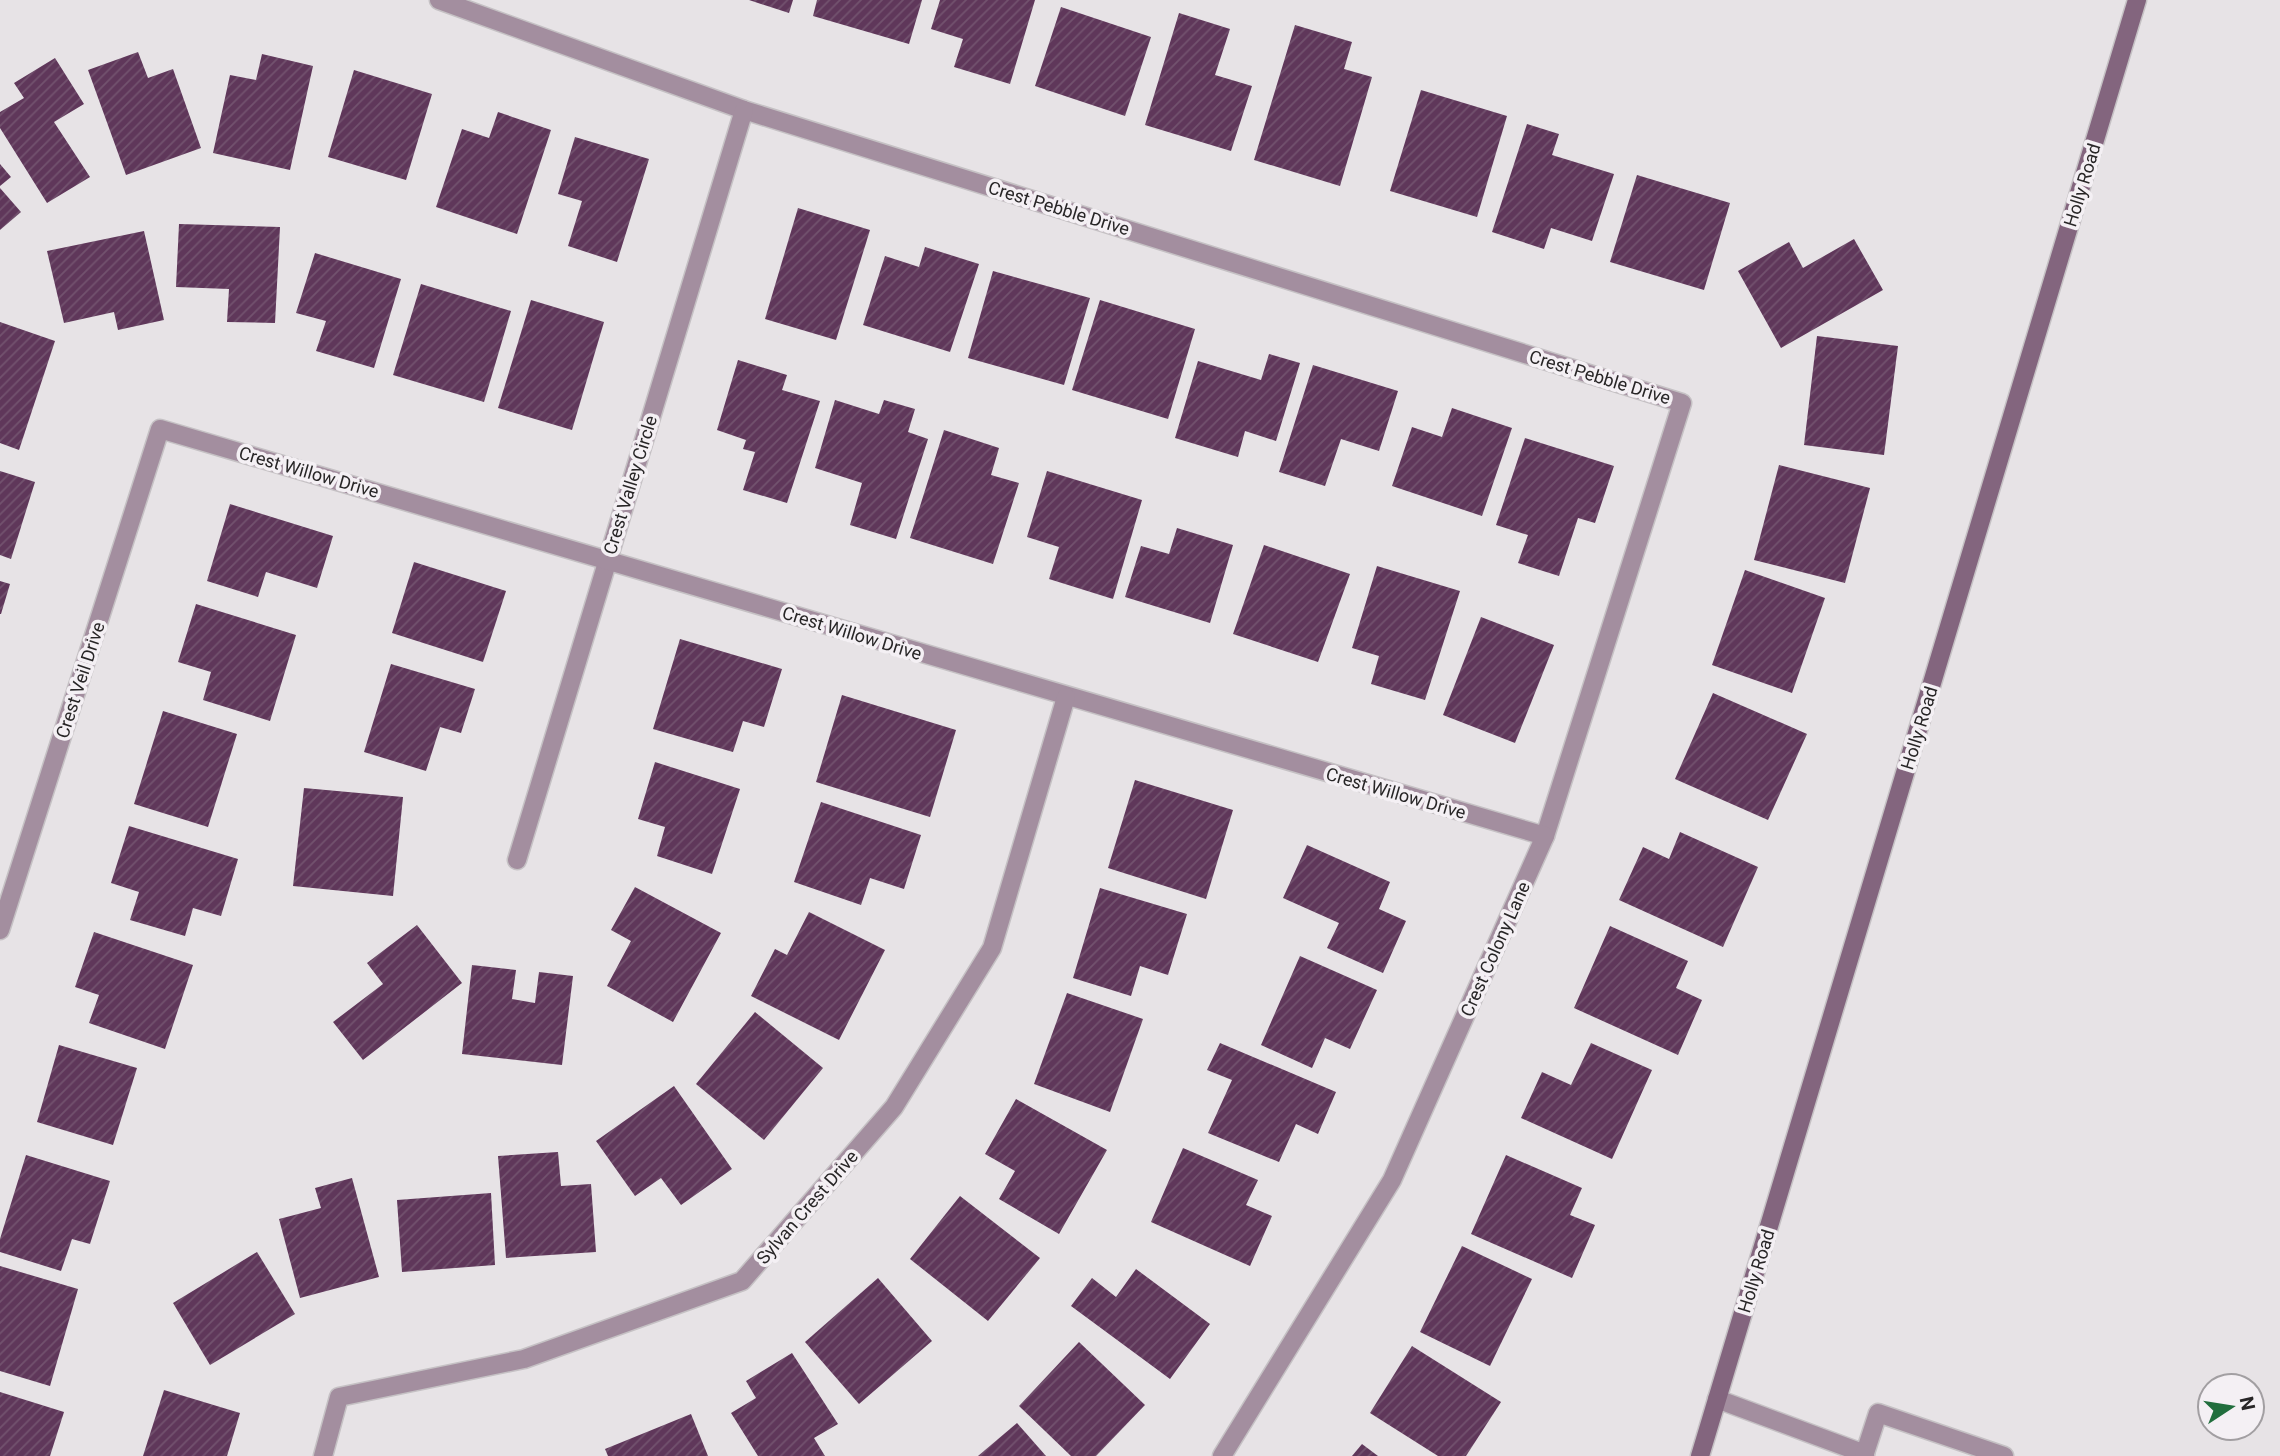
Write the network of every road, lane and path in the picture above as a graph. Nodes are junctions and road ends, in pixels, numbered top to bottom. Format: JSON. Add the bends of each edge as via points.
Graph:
{"nodes":[{"id":1,"x":439,"y":0,"type":"edge"},
{"id":2,"x":2137,"y":0,"type":"edge"},
{"id":3,"x":744,"y":110,"type":"junction"},
{"id":4,"x":1682,"y":403,"type":"joint"},
{"id":5,"x":160,"y":429,"type":"joint"},
{"id":6,"x":608,"y":558,"type":"junction"},
{"id":7,"x":1066,"y":698,"type":"junction"},
{"id":8,"x":1545,"y":836,"type":"junction"},
{"id":9,"x":517,"y":860,"type":"dead end"},
{"id":10,"x":0,"y":930,"type":"edge"},
{"id":11,"x":1717,"y":1399,"type":"junction"},
{"id":12,"x":1865,"y":1455,"type":"edge"},
{"id":13,"x":323,"y":1456,"type":"edge"},
{"id":14,"x":1222,"y":1456,"type":"edge"},
{"id":15,"x":1700,"y":1456,"type":"edge"},
{"id":16,"x":2004,"y":1456,"type":"edge"}],
"edges":[{"from":1,"to":3,"type":"street","name":"Crest Pebble Drive"},
{"from":2,"to":11,"type":"main road","name":"Holly Road"},
{"from":3,"to":4,"type":"street","name":"Crest Pebble Drive"},
{"from":3,"to":6,"type":"street","name":"Crest Valley Circle"},
{"from":4,"to":8,"type":"street","name":"Crest Colony Lane"},
{"from":5,"to":6,"type":"street","name":"Crest Willow Drive"},
{"from":5,"to":10,"type":"street","name":"Crest Veil Drive"},
{"from":6,"to":7,"type":"street","name":"Crest Willow Drive"},
{"from":6,"to":9,"type":"street","name":"Crest Valley Circle"},
{"from":7,"to":8,"type":"street","name":"Crest Willow Drive"},
{"from":7,"to":13,"type":"street","name":"Sylvan Crest Drive","via":[[992,948],[894,1107],[742,1281],[524,1359],[339,1397]]},
{"from":8,"to":14,"type":"street","name":"Crest Colony Lane","via":[[1392,1180]]},
{"from":11,"to":12,"type":"street"},
{"from":11,"to":15,"type":"main road","name":"Holly Road"},
{"from":12,"to":16,"type":"street","via":[[1878,1413]]}]}
